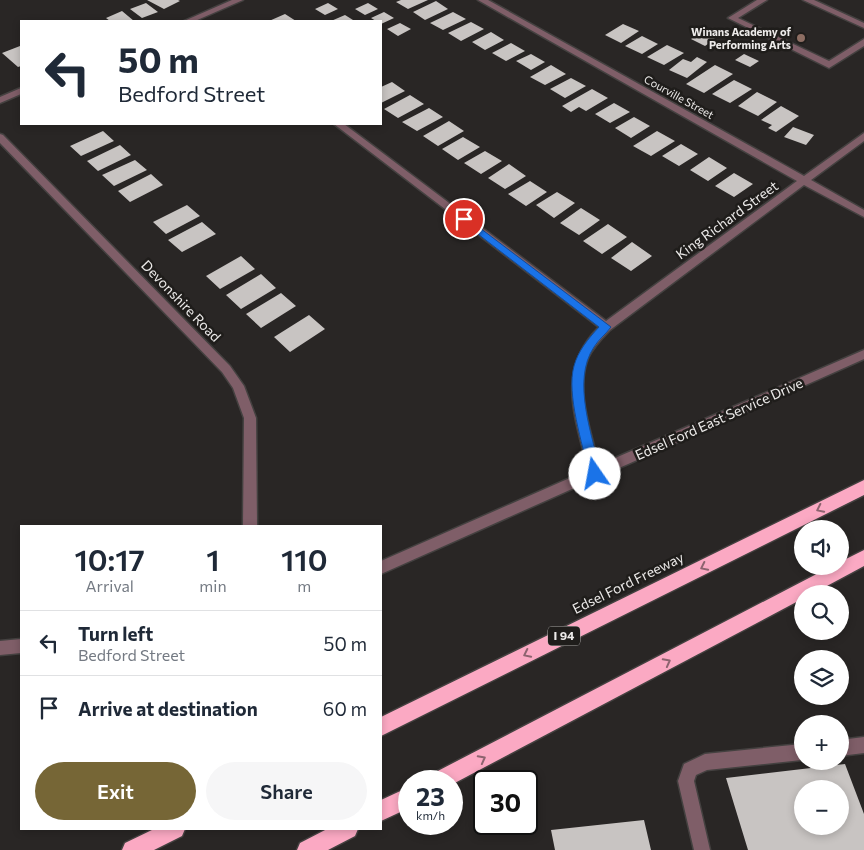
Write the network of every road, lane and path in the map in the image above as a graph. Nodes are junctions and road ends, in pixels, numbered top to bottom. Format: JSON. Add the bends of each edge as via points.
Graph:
{"nodes":[{"id":1,"x":239,"y":0,"type":"edge"},
{"id":2,"x":482,"y":0,"type":"edge"},
{"id":3,"x":763,"y":0,"type":"edge"},
{"id":4,"x":807,"y":0,"type":"edge"},
{"id":5,"x":200,"y":19,"type":"edge"},
{"id":6,"x":864,"y":26,"type":"edge"},
{"id":7,"x":864,"y":42,"type":"edge"},
{"id":8,"x":20,"y":91,"type":"edge"},
{"id":9,"x":0,"y":100,"type":"edge"},
{"id":10,"x":339,"y":125,"type":"edge"},
{"id":11,"x":864,"y":136,"type":"edge"},
{"id":12,"x":0,"y":137,"type":"edge"},
{"id":13,"x":804,"y":180,"type":"junction"},
{"id":14,"x":864,"y":214,"type":"edge"},
{"id":15,"x":606,"y":327,"type":"junction"},
{"id":16,"x":864,"y":354,"type":"edge"},
{"id":17,"x":595,"y":474,"type":"junction"},
{"id":18,"x":864,"y":487,"type":"edge"},
{"id":19,"x":250,"y":525,"type":"edge"},
{"id":20,"x":864,"y":558,"type":"edge"},
{"id":21,"x":382,"y":568,"type":"edge"},
{"id":22,"x":20,"y":646,"type":"edge"},
{"id":23,"x":0,"y":648,"type":"edge"},
{"id":24,"x":382,"y":727,"type":"edge"},
{"id":25,"x":864,"y":745,"type":"edge"},
{"id":26,"x":849,"y":747,"type":"edge"},
{"id":27,"x":794,"y":753,"type":"edge"},
{"id":28,"x":460,"y":770,"type":"edge"},
{"id":29,"x":398,"y":802,"type":"edge"},
{"id":30,"x":382,"y":810,"type":"edge"},
{"id":31,"x":173,"y":830,"type":"edge"},
{"id":32,"x":346,"y":830,"type":"edge"},
{"id":33,"x":132,"y":850,"type":"edge"},
{"id":34,"x":307,"y":850,"type":"edge"},
{"id":35,"x":702,"y":850,"type":"edge"}],
"edges":[{"from":1,"to":5,"type":"street"},
{"from":2,"to":13,"type":"street","name":"Courville Street"},
{"from":3,"to":7,"type":"street","via":[[732,18],[829,65]]},
{"from":4,"to":6,"type":"street"},
{"from":8,"to":9,"type":"street"},
{"from":10,"to":15,"type":"street"},
{"from":11,"to":13,"type":"street","name":"King Richard Street"},
{"from":12,"to":19,"type":"street","name":"Devonshire Road","via":[[226,369],[238,386],[250,418]]},
{"from":13,"to":14,"type":"street","name":"Courville Street"},
{"from":13,"to":15,"type":"street","name":"King Richard Street"},
{"from":15,"to":17,"type":"street","name":"King Richard Street","via":[[589,345],[579,366],[577,392]]},
{"from":16,"to":17,"type":"street","name":"Edsel Ford East Service Drive"},
{"from":17,"to":21,"type":"street","name":"Edsel Ford East Service Drive"},
{"from":18,"to":24,"type":"highway","name":"Edsel Ford Freeway","number":"I 94","one_way":true},
{"from":28,"to":20,"type":"highway","one_way":true},
{"from":22,"to":23,"type":"street"},
{"from":25,"to":26,"type":"street"},
{"from":27,"to":35,"type":"street","via":[[705,762],[690,770],[686,781]]},
{"from":29,"to":30,"type":"highway"},
{"from":31,"to":33,"type":"highway"},
{"from":32,"to":34,"type":"highway"}]}
